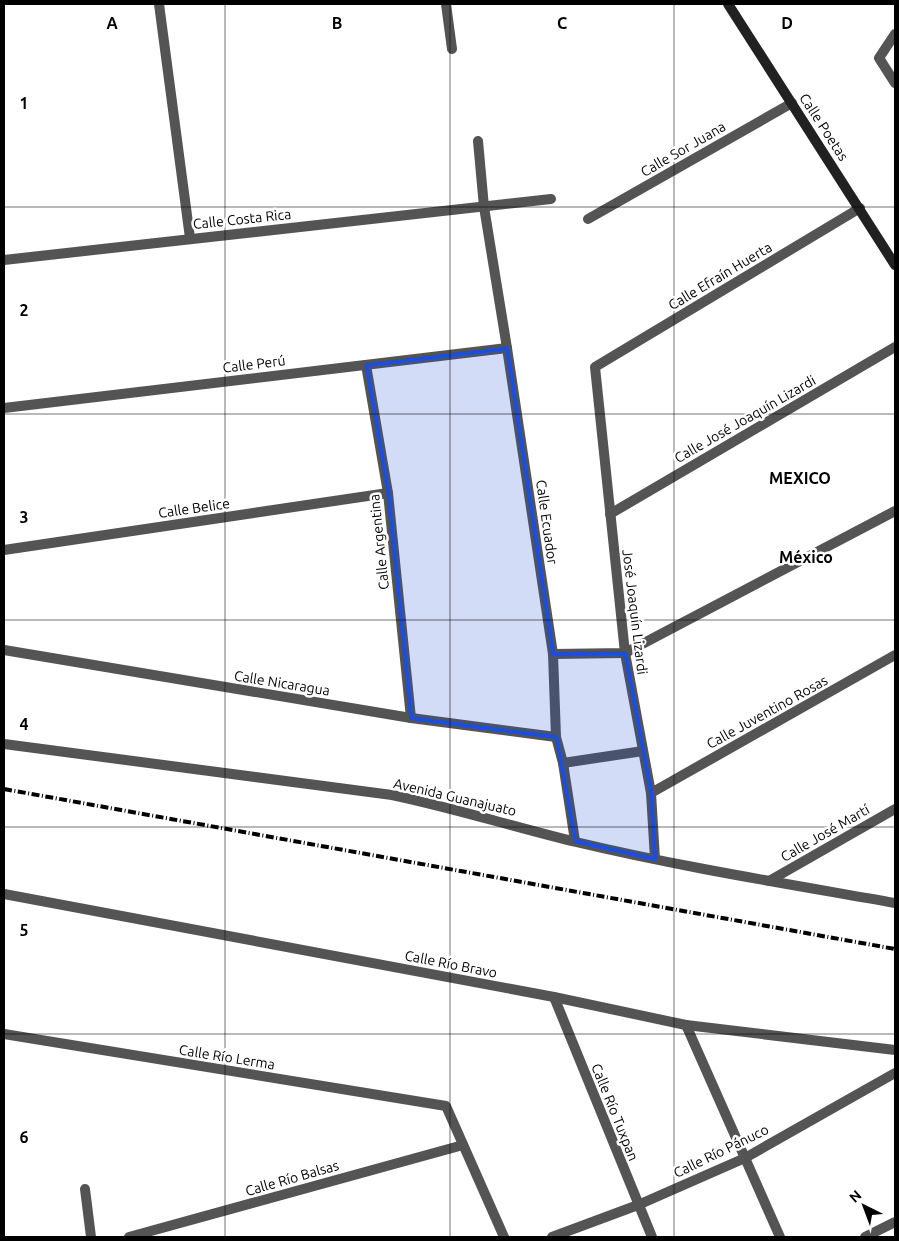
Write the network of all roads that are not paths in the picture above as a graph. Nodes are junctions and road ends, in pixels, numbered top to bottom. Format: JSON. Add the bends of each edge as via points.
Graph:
{"nodes":[{"id":1,"x":159,"y":4,"type":"edge"},
{"id":2,"x":446,"y":4,"type":"edge"},
{"id":3,"x":728,"y":4,"type":"edge"},
{"id":4,"x":895,"y":34,"type":"edge"},
{"id":5,"x":452,"y":49,"type":"dead end"},
{"id":6,"x":895,"y":83,"type":"edge"},
{"id":7,"x":792,"y":103,"type":"junction"},
{"id":8,"x":478,"y":141,"type":"dead end"},
{"id":9,"x":551,"y":199,"type":"dead end"},
{"id":10,"x":484,"y":207,"type":"junction"},
{"id":11,"x":860,"y":208,"type":"junction"},
{"id":12,"x":588,"y":219,"type":"dead end"},
{"id":13,"x":190,"y":238,"type":"junction"},
{"id":14,"x":4,"y":260,"type":"edge"},
{"id":15,"x":895,"y":265,"type":"edge"},
{"id":16,"x":895,"y":347,"type":"edge"},
{"id":17,"x":508,"y":348,"type":"junction"},
{"id":18,"x":366,"y":365,"type":"junction"},
{"id":19,"x":595,"y":367,"type":"joint"},
{"id":20,"x":4,"y":408,"type":"edge"},
{"id":21,"x":388,"y":493,"type":"junction"},
{"id":22,"x":895,"y":510,"type":"edge"},
{"id":23,"x":610,"y":514,"type":"junction"},
{"id":24,"x":4,"y":550,"type":"edge"},
{"id":25,"x":4,"y":650,"type":"edge"},
{"id":26,"x":625,"y":653,"type":"junction"},
{"id":27,"x":553,"y":654,"type":"junction"},
{"id":28,"x":895,"y":655,"type":"edge"},
{"id":29,"x":410,"y":718,"type":"junction"},
{"id":30,"x":556,"y":737,"type":"junction"},
{"id":31,"x":4,"y":744,"type":"edge"},
{"id":32,"x":643,"y":751,"type":"junction"},
{"id":33,"x":563,"y":763,"type":"junction"},
{"id":34,"x":652,"y":793,"type":"junction"},
{"id":35,"x":895,"y":809,"type":"edge"},
{"id":36,"x":575,"y":841,"type":"junction"},
{"id":37,"x":655,"y":859,"type":"junction"},
{"id":38,"x":769,"y":881,"type":"junction"},
{"id":39,"x":4,"y":894,"type":"edge"},
{"id":40,"x":895,"y":903,"type":"edge"},
{"id":41,"x":554,"y":997,"type":"junction"},
{"id":42,"x":686,"y":1025,"type":"junction"},
{"id":43,"x":4,"y":1034,"type":"edge"},
{"id":44,"x":895,"y":1050,"type":"edge"},
{"id":45,"x":895,"y":1073,"type":"edge"},
{"id":46,"x":463,"y":1145,"type":"junction"},
{"id":47,"x":745,"y":1158,"type":"junction"},
{"id":48,"x":85,"y":1189,"type":"dead end"},
{"id":49,"x":638,"y":1205,"type":"junction"},
{"id":50,"x":895,"y":1222,"type":"edge"},
{"id":51,"x":91,"y":1237,"type":"edge"},
{"id":52,"x":129,"y":1237,"type":"edge"},
{"id":53,"x":504,"y":1237,"type":"edge"},
{"id":54,"x":552,"y":1237,"type":"edge"},
{"id":55,"x":652,"y":1237,"type":"edge"},
{"id":56,"x":780,"y":1237,"type":"edge"},
{"id":57,"x":865,"y":1237,"type":"edge"}],
"edges":[{"from":1,"to":13,"type":"street"},
{"from":2,"to":5,"type":"street"},
{"from":3,"to":7,"type":"street","name":"Calle Poetas"},
{"from":4,"to":6,"type":"street","via":[[879,58]]},
{"from":7,"to":11,"type":"street","name":"Calle Poetas"},
{"from":7,"to":12,"type":"street","name":"Calle Sor Juana"},
{"from":8,"to":10,"type":"street","name":"Calle Ecuador"},
{"from":9,"to":10,"type":"street","name":"Calle Costa Rica"},
{"from":10,"to":13,"type":"street","name":"Calle Costa Rica"},
{"from":10,"to":17,"type":"street","name":"Calle Ecuador"},
{"from":11,"to":15,"type":"street","name":"Calle Poetas"},
{"from":11,"to":19,"type":"street","name":"Calle Efraín Huerta"},
{"from":13,"to":14,"type":"street","name":"Calle Costa Rica"},
{"from":16,"to":23,"type":"street","name":"Calle José Joaquín Lizardi"},
{"from":17,"to":18,"type":"street","name":"Calle Perú"},
{"from":17,"to":27,"type":"street","name":"Calle Ecuador"},
{"from":18,"to":20,"type":"street","name":"Calle Perú"},
{"from":18,"to":21,"type":"street","name":"Calle Argentina"},
{"from":19,"to":23,"type":"street","name":"José Joaquín Lizardi"},
{"from":21,"to":24,"type":"street","name":"Calle Belice"},
{"from":21,"to":29,"type":"street","name":"Calle Argentina"},
{"from":22,"to":26,"type":"street"},
{"from":23,"to":26,"type":"street","name":"José Joaquín Lizardi"},
{"from":25,"to":29,"type":"street","name":"Calle Nicaragua"},
{"from":26,"to":27,"type":"street"},
{"from":26,"to":32,"type":"street","name":"José Joaquín Lizardi"},
{"from":27,"to":30,"type":"street","name":"Calle Ecuador"},
{"from":28,"to":34,"type":"street","name":"Calle Juventino Rosas"},
{"from":29,"to":30,"type":"street","name":"Calle Nicaragua"},
{"from":30,"to":33,"type":"street","name":"Calle Ecuador"},
{"from":31,"to":36,"type":"street","name":"Avenida Guanajuato","via":[[392,795]]},
{"from":32,"to":33,"type":"street"},
{"from":32,"to":34,"type":"street","name":"José Joaquín Lizardi"},
{"from":33,"to":36,"type":"street","name":"Calle Ecuador"},
{"from":34,"to":37,"type":"street","name":"José Joaquín Lizardi"},
{"from":35,"to":38,"type":"street","name":"Calle José Martí"},
{"from":36,"to":37,"type":"street","name":"Avenida Guanajuato"},
{"from":37,"to":38,"type":"street","name":"Avenida Guanajuato"},
{"from":38,"to":40,"type":"street","name":"Avenida Guanajuato"},
{"from":39,"to":41,"type":"street","name":"Calle Río Bravo"},
{"from":41,"to":42,"type":"street","name":"Calle Río Bravo"},
{"from":41,"to":49,"type":"street","name":"Calle Río Tuxpan"},
{"from":42,"to":44,"type":"street","name":"Calle Río Bravo"},
{"from":42,"to":47,"type":"street"},
{"from":43,"to":46,"type":"street","name":"Calle Río Lerma","via":[[446,1106]]},
{"from":45,"to":47,"type":"street","name":"Calle Río Pánuco"},
{"from":46,"to":52,"type":"street","name":"Calle Río Balsas"},
{"from":46,"to":53,"type":"street"},
{"from":47,"to":49,"type":"street","name":"Calle Río Pánuco"},
{"from":47,"to":56,"type":"street"},
{"from":48,"to":51,"type":"street"},
{"from":49,"to":54,"type":"street","name":"Calle Río Pánuco"},
{"from":49,"to":55,"type":"street","name":"Calle Río Tuxpan"},
{"from":50,"to":57,"type":"street"}]}
